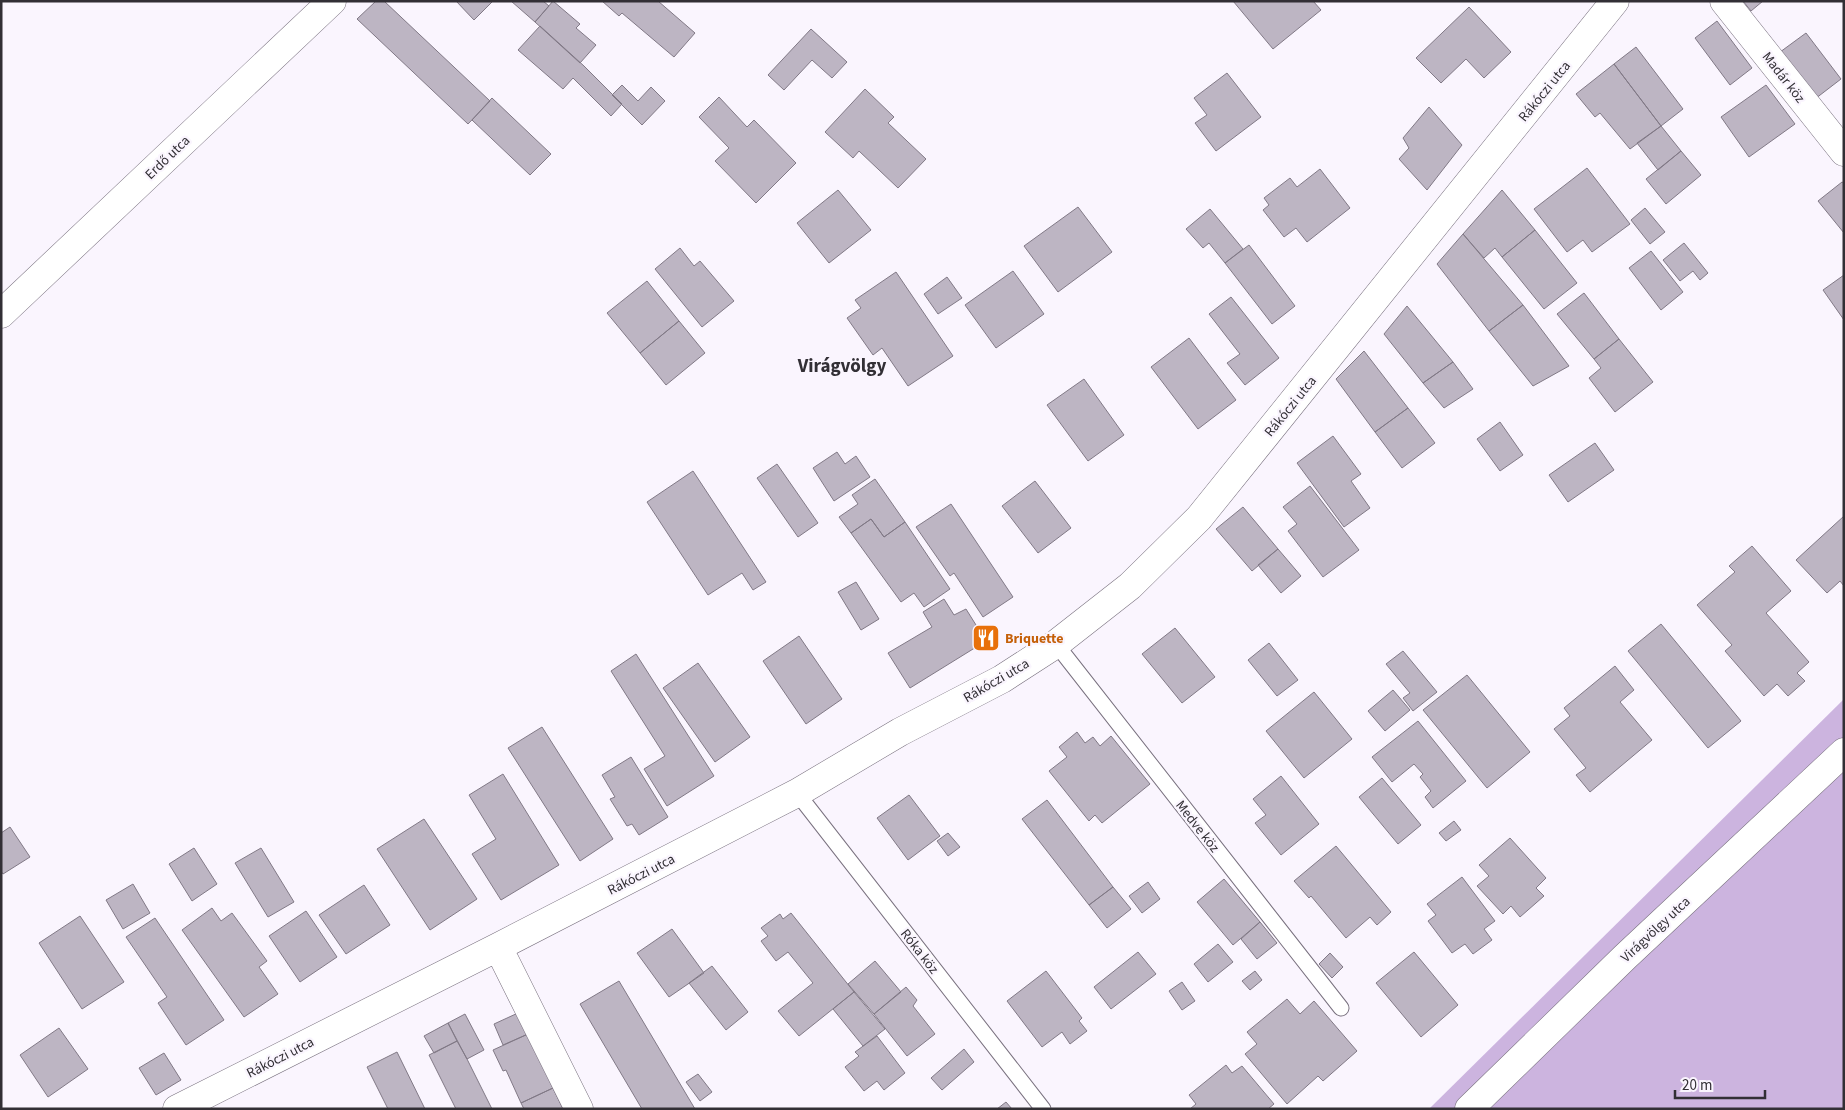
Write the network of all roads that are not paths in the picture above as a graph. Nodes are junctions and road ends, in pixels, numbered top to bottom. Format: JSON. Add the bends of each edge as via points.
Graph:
{"nodes":[{"id":1,"x":332,"y":1,"type":"edge"},
{"id":2,"x":1616,"y":1,"type":"edge"},
{"id":3,"x":1724,"y":1,"type":"edge"},
{"id":4,"x":1844,"y":152,"type":"edge"},
{"id":5,"x":1,"y":314,"type":"edge"},
{"id":6,"x":1056,"y":644,"type":"junction"},
{"id":7,"x":1844,"y":752,"type":"edge"},
{"id":8,"x":797,"y":793,"type":"junction"},
{"id":9,"x":498,"y":947,"type":"junction"},
{"id":10,"x":1341,"y":1008,"type":"dead end"},
{"id":11,"x":177,"y":1109,"type":"edge"},
{"id":12,"x":578,"y":1109,"type":"edge"},
{"id":13,"x":1043,"y":1109,"type":"edge"},
{"id":14,"x":1469,"y":1109,"type":"edge"}],
"edges":[{"from":1,"to":5,"type":"street","name":"Erdő utca"},
{"from":2,"to":6,"type":"street","name":"Rákóczi utca","via":[[1199,518],[1130,586]]},
{"from":3,"to":4,"type":"street","name":"Madár köz"},
{"from":6,"to":8,"type":"street","name":"Rákóczi utca","via":[[1002,679],[900,732]]},
{"from":6,"to":10,"type":"lane","name":"Medve köz"},
{"from":7,"to":14,"type":"street","name":"Virágvölgy utca","via":[[1625,956]]},
{"from":8,"to":9,"type":"street","name":"Rákóczi utca"},
{"from":8,"to":13,"type":"lane","name":"Róka köz"},
{"from":9,"to":11,"type":"street","name":"Rákóczi utca"},
{"from":9,"to":12,"type":"street"}]}
